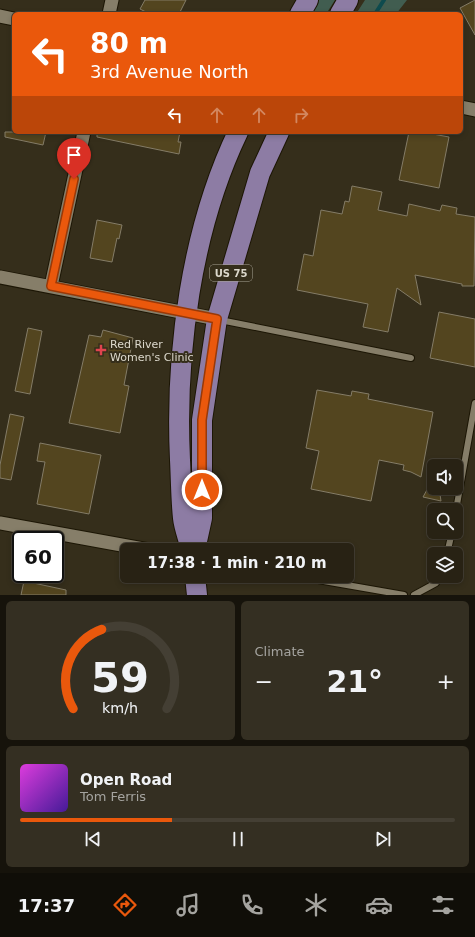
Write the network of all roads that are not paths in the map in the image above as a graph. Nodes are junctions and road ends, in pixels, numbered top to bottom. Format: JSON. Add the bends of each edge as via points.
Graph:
{"nodes":[{"id":1,"x":112,"y":0,"type":"edge"},
{"id":2,"x":308,"y":0,"type":"edge"},
{"id":3,"x":348,"y":0,"type":"edge"},
{"id":4,"x":109,"y":12,"type":"edge"},
{"id":5,"x":301,"y":12,"type":"edge"},
{"id":6,"x":341,"y":12,"type":"edge"},
{"id":7,"x":0,"y":16,"type":"edge"},
{"id":8,"x":12,"y":19,"type":"edge"},
{"id":9,"x":463,"y":107,"type":"edge"},
{"id":10,"x":475,"y":110,"type":"edge"},
{"id":11,"x":84,"y":134,"type":"edge"},
{"id":12,"x":237,"y":134,"type":"edge"},
{"id":13,"x":278,"y":134,"type":"edge"},
{"id":14,"x":0,"y":277,"type":"edge"},
{"id":15,"x":51,"y":286,"type":"junction"},
{"id":16,"x":186,"y":312,"type":"junction"},
{"id":17,"x":217,"y":319,"type":"junction"},
{"id":18,"x":411,"y":358,"type":"dead end"},
{"id":19,"x":475,"y":404,"type":"edge"},
{"id":20,"x":457,"y":503,"type":"edge"},
{"id":21,"x":0,"y":523,"type":"edge"},
{"id":22,"x":189,"y":543,"type":"edge"},
{"id":23,"x":197,"y":543,"type":"edge"},
{"id":24,"x":120,"y":545,"type":"edge"},
{"id":25,"x":196,"y":583,"type":"edge"},
{"id":26,"x":335,"y":583,"type":"edge"},
{"id":27,"x":436,"y":583,"type":"edge"},
{"id":28,"x":197,"y":595,"type":"edge"},
{"id":29,"x":404,"y":595,"type":"edge"},
{"id":30,"x":414,"y":595,"type":"edge"}],
"edges":[{"from":1,"to":4,"type":"street"},
{"from":2,"to":5,"type":"main road"},
{"from":3,"to":6,"type":"main road"},
{"from":7,"to":8,"type":"street"},
{"from":9,"to":10,"type":"street"},
{"from":11,"to":15,"type":"street"},
{"from":12,"to":16,"type":"main road","number":"US 75","via":[[223,163],[200,243]]},
{"from":13,"to":17,"type":"main road","number":"US 75","via":[[260,173]]},
{"from":14,"to":15,"type":"street"},
{"from":15,"to":16,"type":"street"},
{"from":16,"to":17,"type":"street"},
{"from":16,"to":22,"type":"main road","number":"US 75","via":[[178,421],[183,519]]},
{"from":17,"to":18,"type":"lane"},
{"from":17,"to":23,"type":"main road","number":"US 75","via":[[202,420],[202,518]]},
{"from":19,"to":20,"type":"lane"},
{"from":21,"to":24,"type":"street"},
{"from":25,"to":28,"type":"main road"},
{"from":26,"to":29,"type":"lane"},
{"from":27,"to":30,"type":"lane"}]}
